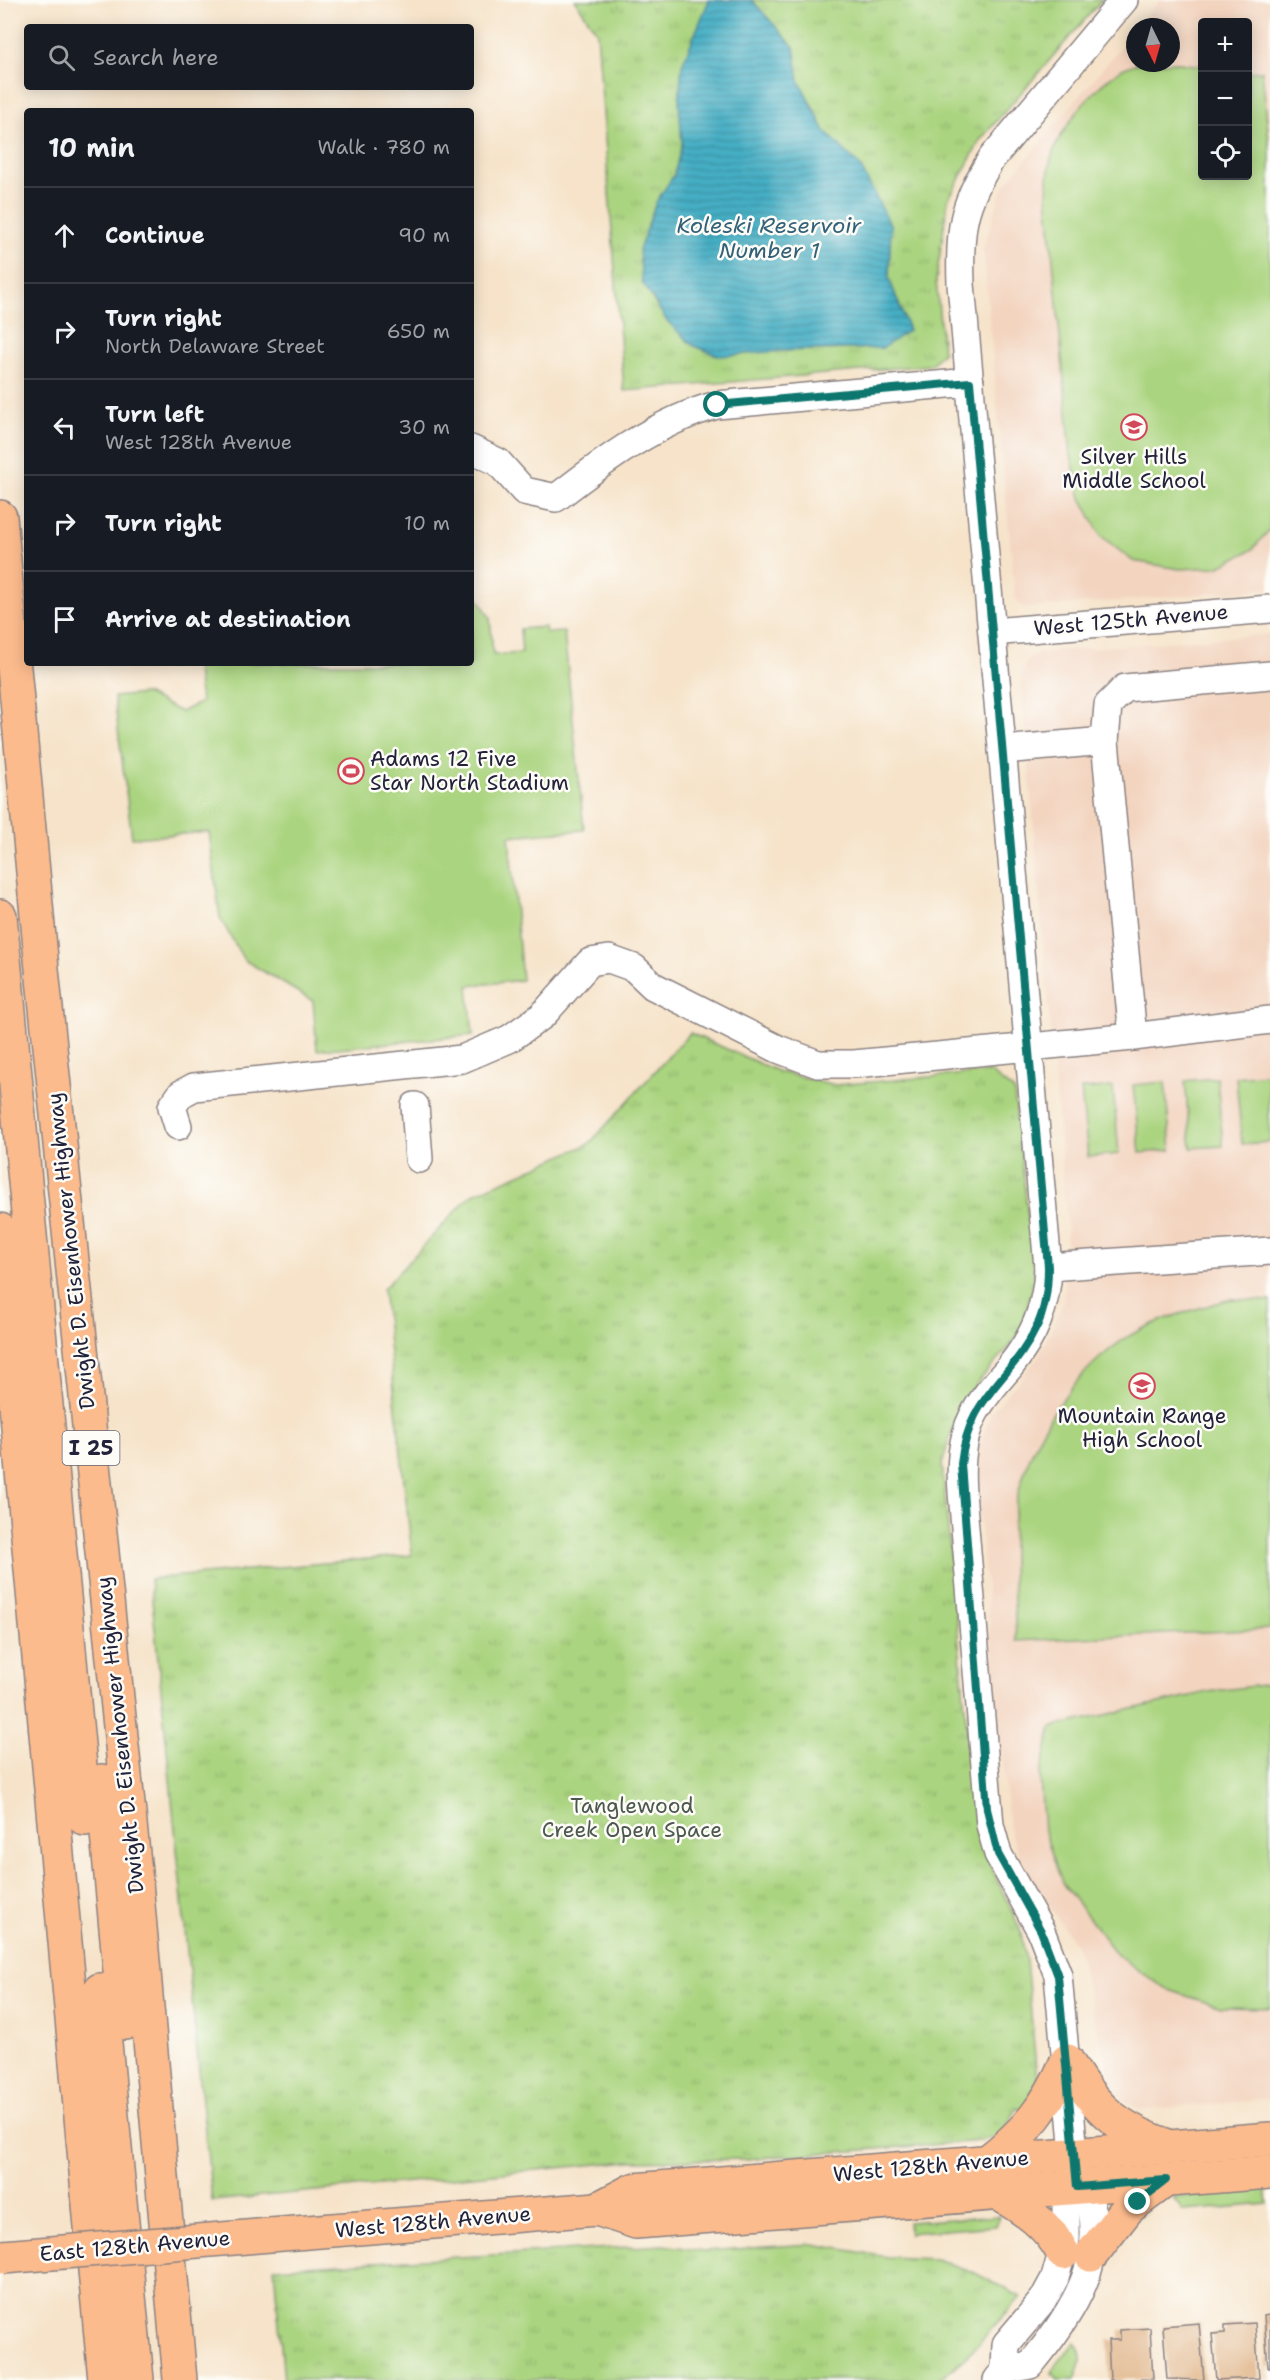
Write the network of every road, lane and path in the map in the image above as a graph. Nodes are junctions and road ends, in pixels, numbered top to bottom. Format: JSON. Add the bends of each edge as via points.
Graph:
{"nodes":[{"id":1,"x":1124,"y":0,"type":"edge"},
{"id":2,"x":970,"y":382,"type":"junction"},
{"id":3,"x":474,"y":450,"type":"edge"},
{"id":4,"x":0,"y":517,"type":"edge"},
{"id":5,"x":1270,"y":609,"type":"edge"},
{"id":6,"x":992,"y":632,"type":"junction"},
{"id":7,"x":1270,"y":675,"type":"edge"},
{"id":8,"x":0,"y":687,"type":"edge"},
{"id":9,"x":1105,"y":741,"type":"junction"},
{"id":10,"x":1002,"y":750,"type":"junction"},
{"id":11,"x":0,"y":916,"type":"edge"},
{"id":12,"x":1270,"y":1020,"type":"edge"},
{"id":13,"x":1133,"y":1037,"type":"junction"},
{"id":14,"x":1029,"y":1046,"type":"junction"},
{"id":15,"x":415,"y":1107,"type":"dead end"},
{"id":16,"x":178,"y":1126,"type":"dead end"},
{"id":17,"x":419,"y":1159,"type":"dead end"},
{"id":18,"x":0,"y":1230,"type":"edge"},
{"id":19,"x":1270,"y":1251,"type":"edge"},
{"id":20,"x":1048,"y":1267,"type":"junction"},
{"id":21,"x":1067,"y":2061,"type":"junction"},
{"id":22,"x":1270,"y":2139,"type":"edge"},
{"id":23,"x":1169,"y":2147,"type":"junction"},
{"id":24,"x":1074,"y":2155,"type":"junction"},
{"id":25,"x":987,"y":2162,"type":"junction"},
{"id":26,"x":1270,"y":2172,"type":"edge"},
{"id":27,"x":1166,"y":2180,"type":"junction"},
{"id":28,"x":1077,"y":2187,"type":"junction"},
{"id":29,"x":998,"y":2193,"type":"junction"},
{"id":30,"x":597,"y":2209,"type":"junction"},
{"id":31,"x":270,"y":2235,"type":"joint"},
{"id":32,"x":1077,"y":2254,"type":"junction"},
{"id":33,"x":1,"y":2257,"type":"edge"},
{"id":34,"x":1006,"y":2377,"type":"edge"},
{"id":35,"x":105,"y":2380,"type":"edge"},
{"id":36,"x":137,"y":2380,"type":"edge"},
{"id":37,"x":158,"y":2380,"type":"edge"},
{"id":38,"x":180,"y":2380,"type":"edge"}],
"edges":[{"from":1,"to":2,"type":"street","via":[[992,158],[964,213],[960,274]]},
{"from":2,"to":3,"type":"street","via":[[717,405],[688,413],[609,458],[556,498],[524,490],[498,462]]},
{"from":2,"to":6,"type":"street"},
{"from":4,"to":38,"type":"main road","name":"Dwight D. Eisenhower Highway","number":"I 25","via":[[136,1882]]},
{"from":5,"to":6,"type":"street","name":"West 125th Avenue"},
{"from":6,"to":10,"type":"street"},
{"from":7,"to":9,"type":"street","via":[[1125,688],[1108,705]]},
{"from":8,"to":37,"type":"main road"},
{"from":9,"to":10,"type":"street"},
{"from":9,"to":13,"type":"street"},
{"from":10,"to":14,"type":"street"},
{"from":11,"to":36,"type":"main road"},
{"from":12,"to":13,"type":"street"},
{"from":13,"to":14,"type":"street"},
{"from":14,"to":16,"type":"street","via":[[854,1064],[818,1064],[778,1049],[652,986],[634,968],[609,959],[590,962],[542,1016],[509,1039],[462,1059],[194,1087],[172,1107]]},
{"from":14,"to":20,"type":"street"},
{"from":15,"to":17,"type":"street"},
{"from":18,"to":35,"type":"main road"},
{"from":19,"to":20,"type":"street"},
{"from":20,"to":21,"type":"street","via":[[1046,1299],[1038,1325],[980,1403],[962,1451],[961,1478],[990,1825],[998,1854],[1053,1959],[1061,1989]]},
{"from":21,"to":23,"type":"main road","via":[[1084,2090],[1104,2112],[1128,2130]]},
{"from":21,"to":24,"type":"street"},
{"from":21,"to":25,"type":"main road","via":[[1037,2116]]},
{"from":22,"to":23,"type":"main road","name":"West 128th Avenue"},
{"from":23,"to":24,"type":"main road","name":"West 128th Avenue"},
{"from":24,"to":25,"type":"main road","name":"West 128th Avenue"},
{"from":24,"to":28,"type":"street"},
{"from":25,"to":30,"type":"main road","name":"West 128th Avenue","via":[[633,2190]]},
{"from":26,"to":27,"type":"main road","name":"West 128th Avenue"},
{"from":27,"to":28,"type":"main road","name":"West 128th Avenue"},
{"from":27,"to":32,"type":"main road"},
{"from":28,"to":29,"type":"main road","name":"West 128th Avenue"},
{"from":28,"to":32,"type":"street","via":[[1066,2208]]},
{"from":29,"to":30,"type":"main road","name":"West 128th Avenue","via":[[636,2222]]},
{"from":29,"to":32,"type":"main road","via":[[1040,2221]]},
{"from":30,"to":31,"type":"main road","name":"West 128th Avenue"},
{"from":31,"to":33,"type":"main road","name":"East 128th Avenue","bridge":true},
{"from":32,"to":34,"type":"street","via":[[1006,2344]]}]}
